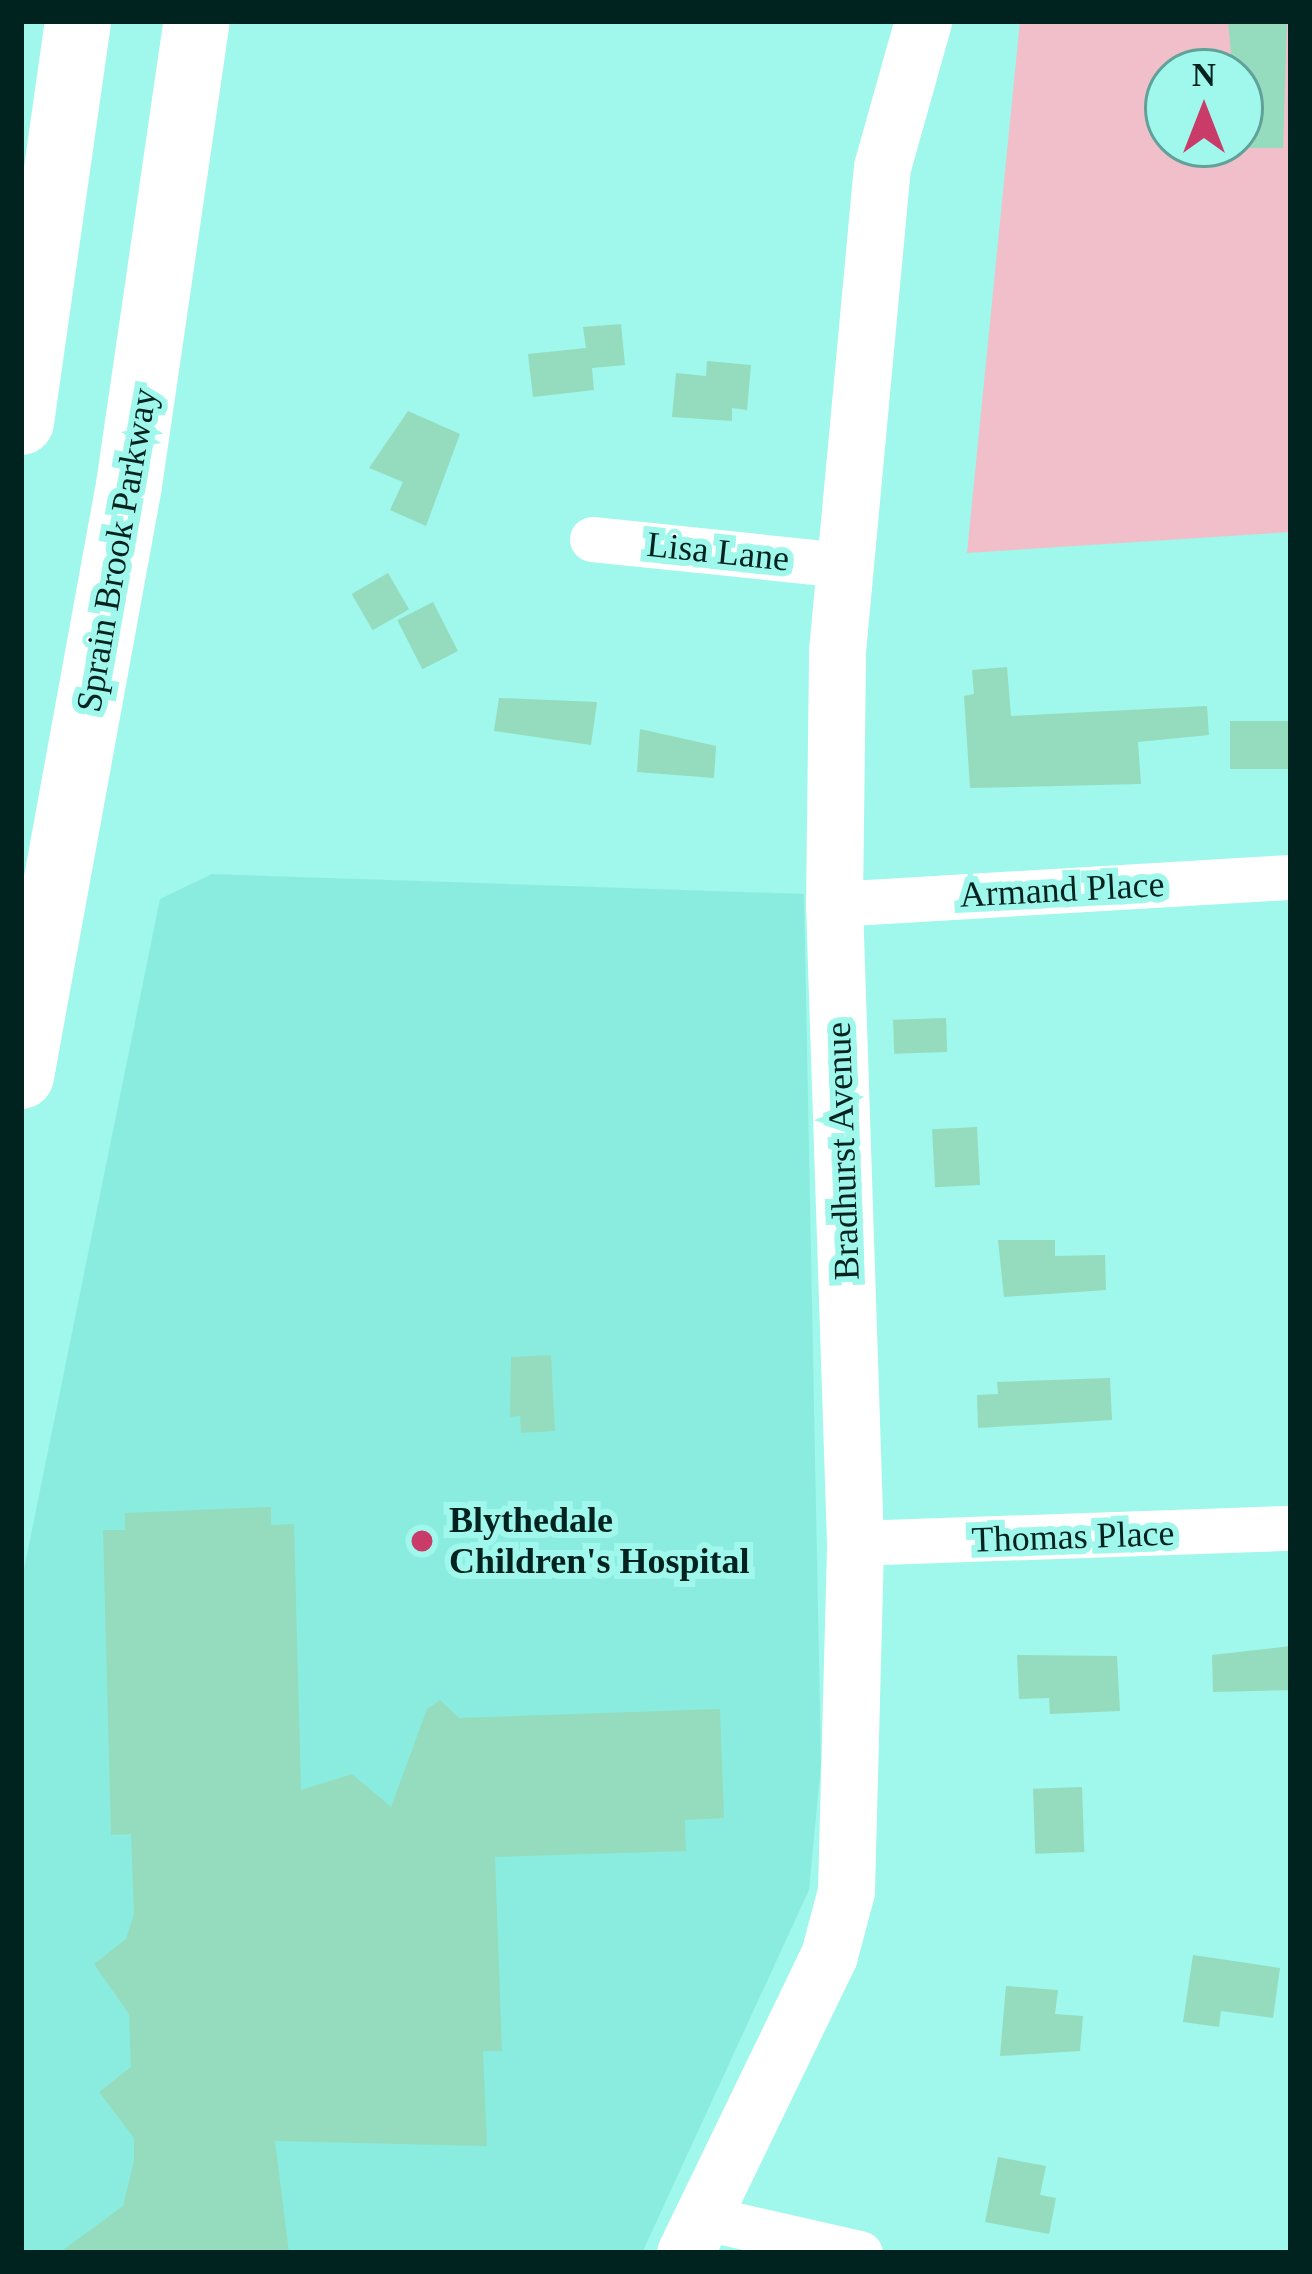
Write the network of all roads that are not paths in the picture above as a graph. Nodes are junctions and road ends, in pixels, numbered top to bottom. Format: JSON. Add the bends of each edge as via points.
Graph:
{"nodes":[{"id":1,"x":40,"y":21,"type":"edge"},
{"id":2,"x":78,"y":21,"type":"edge"},
{"id":3,"x":197,"y":21,"type":"edge"},
{"id":4,"x":923,"y":21,"type":"edge"},
{"id":5,"x":21,"y":99,"type":"edge"},
{"id":6,"x":21,"y":422,"type":"edge"},
{"id":7,"x":592,"y":539,"type":"dead end"},
{"id":8,"x":844,"y":566,"type":"junction"},
{"id":9,"x":1291,"y":877,"type":"edge"},
{"id":10,"x":834,"y":904,"type":"junction"},
{"id":11,"x":41,"y":973,"type":"junction"},
{"id":12,"x":21,"y":1076,"type":"edge"},
{"id":13,"x":21,"y":1106,"type":"edge"},
{"id":14,"x":1291,"y":1528,"type":"edge"},
{"id":15,"x":855,"y":1543,"type":"junction"},
{"id":16,"x":693,"y":2235,"type":"edge"},
{"id":17,"x":860,"y":2253,"type":"edge"}],
"edges":[{"from":1,"to":5,"type":"highway"},
{"from":2,"to":6,"type":"highway"},
{"from":3,"to":11,"type":"highway","name":"Sprain Brook Parkway"},
{"from":4,"to":8,"type":"main road","name":"Bradhurst Avenue","via":[[882,167]]},
{"from":7,"to":8,"type":"street","name":"Lisa Lane"},
{"from":8,"to":10,"type":"main road","name":"Bradhurst Avenue"},
{"from":9,"to":10,"type":"street","name":"Armand Place"},
{"from":10,"to":15,"type":"main road","name":"Bradhurst Avenue"},
{"from":11,"to":12,"type":"highway","name":"Sprain Brook Parkway"},
{"from":11,"to":13,"type":"highway"},
{"from":14,"to":15,"type":"street","name":"Thomas Place"},
{"from":15,"to":16,"type":"main road","name":"Bradhurst Avenue","via":[[845,1894],[772,2083]]},
{"from":16,"to":17,"type":"street"}]}
